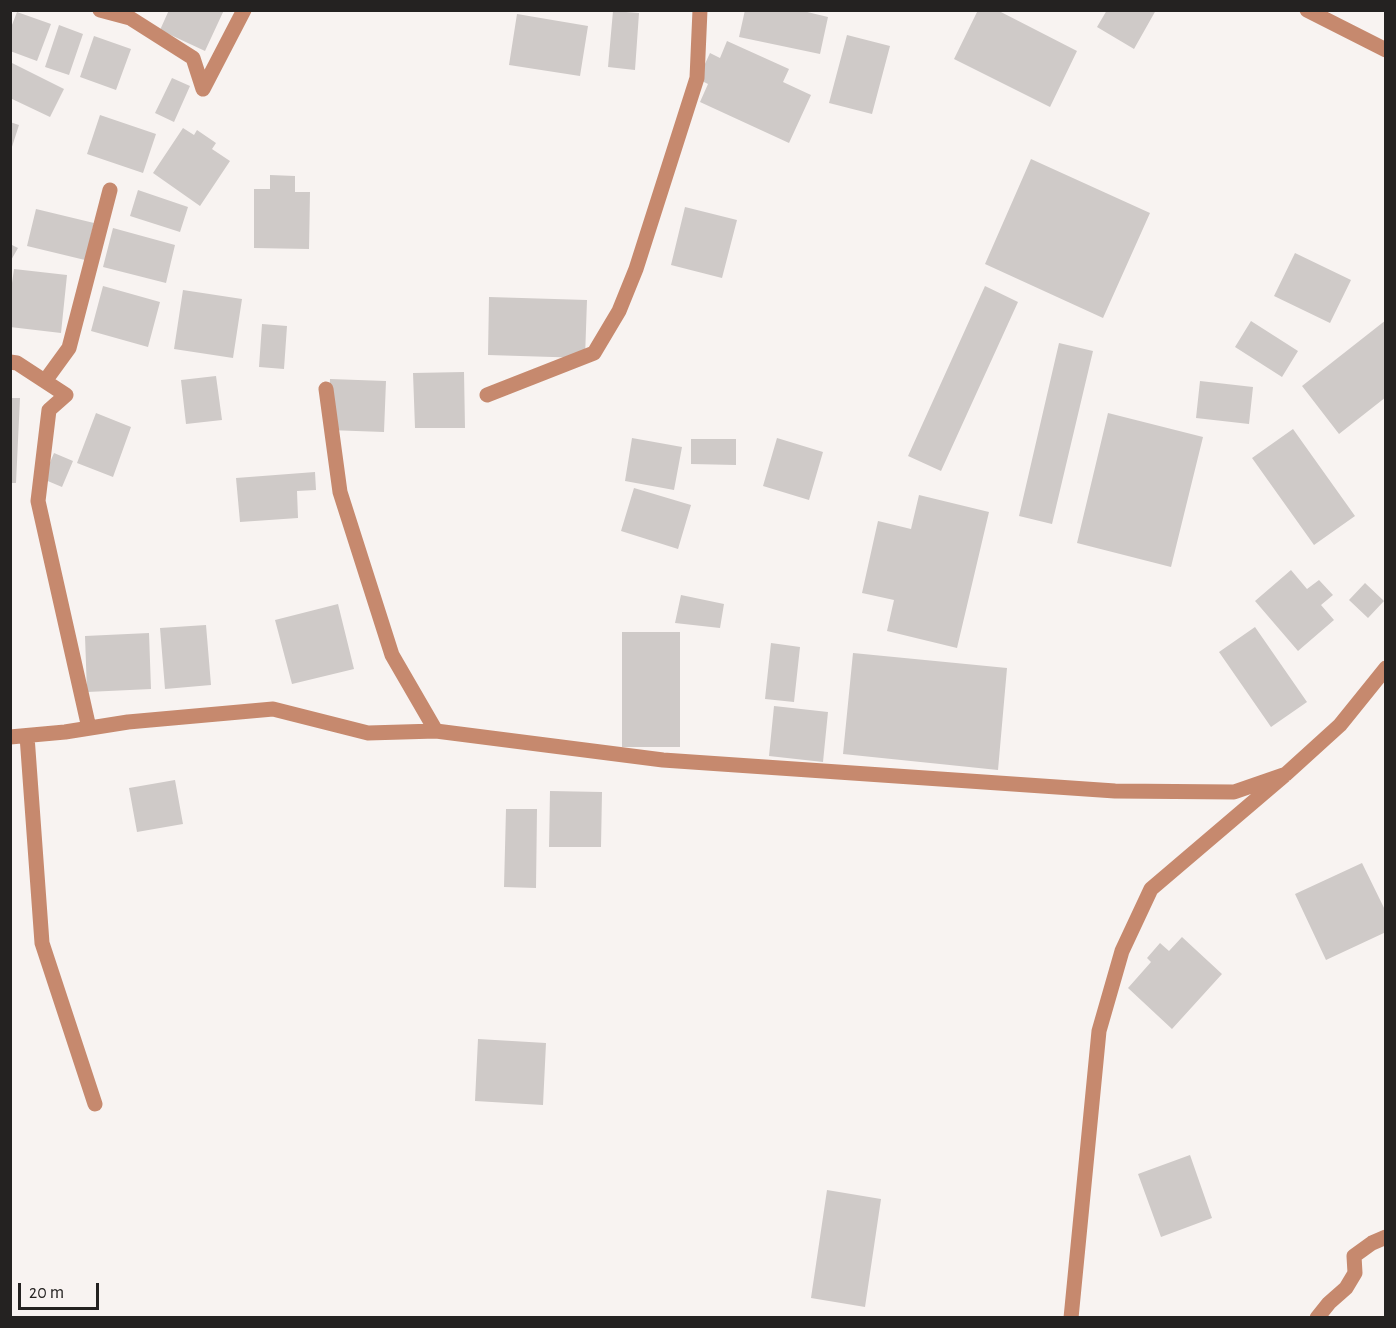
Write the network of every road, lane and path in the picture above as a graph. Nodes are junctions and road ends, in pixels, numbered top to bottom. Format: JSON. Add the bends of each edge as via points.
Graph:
{"nodes":[{"id":1,"x":99,"y":10,"type":"edge"},
{"id":2,"x":244,"y":10,"type":"edge"},
{"id":3,"x":700,"y":10,"type":"edge"},
{"id":4,"x":1307,"y":10,"type":"edge"},
{"id":5,"x":1386,"y":50,"type":"edge"},
{"id":6,"x":110,"y":190,"type":"dead end"},
{"id":7,"x":10,"y":362,"type":"edge"},
{"id":8,"x":45,"y":381,"type":"junction"},
{"id":9,"x":326,"y":389,"type":"dead end"},
{"id":10,"x":487,"y":394,"type":"dead end"},
{"id":11,"x":1386,"y":668,"type":"edge"},
{"id":12,"x":89,"y":728,"type":"junction"},
{"id":13,"x":436,"y":731,"type":"junction"},
{"id":14,"x":27,"y":736,"type":"junction"},
{"id":15,"x":10,"y":737,"type":"edge"},
{"id":16,"x":1286,"y":774,"type":"junction"},
{"id":17,"x":95,"y":1104,"type":"dead end"},
{"id":18,"x":1386,"y":1238,"type":"edge"},
{"id":19,"x":1071,"y":1317,"type":"edge"},
{"id":20,"x":1317,"y":1317,"type":"edge"}],
"edges":[{"from":1,"to":2,"type":"street","via":[[130,18],[193,58],[203,89]]},
{"from":3,"to":10,"type":"street","via":[[697,78],[620,311],[594,352]]},
{"from":4,"to":5,"type":"street"},
{"from":6,"to":8,"type":"street","via":[[69,348]]},
{"from":7,"to":8,"type":"street"},
{"from":8,"to":12,"type":"street","via":[[66,395],[49,410],[38,501]]},
{"from":9,"to":13,"type":"street","via":[[340,492],[392,655]]},
{"from":11,"to":16,"type":"street","via":[[1340,725]]},
{"from":12,"to":13,"type":"street","via":[[273,709],[368,733]]},
{"from":12,"to":14,"type":"street"},
{"from":13,"to":16,"type":"street","via":[[663,760],[1115,791],[1234,792]]},
{"from":14,"to":15,"type":"street"},
{"from":14,"to":17,"type":"street","via":[[42,943]]},
{"from":16,"to":19,"type":"street","via":[[1151,890],[1122,951],[1099,1031]]},
{"from":18,"to":20,"type":"street","via":[[1354,1256],[1355,1273],[1346,1288]]}]}
